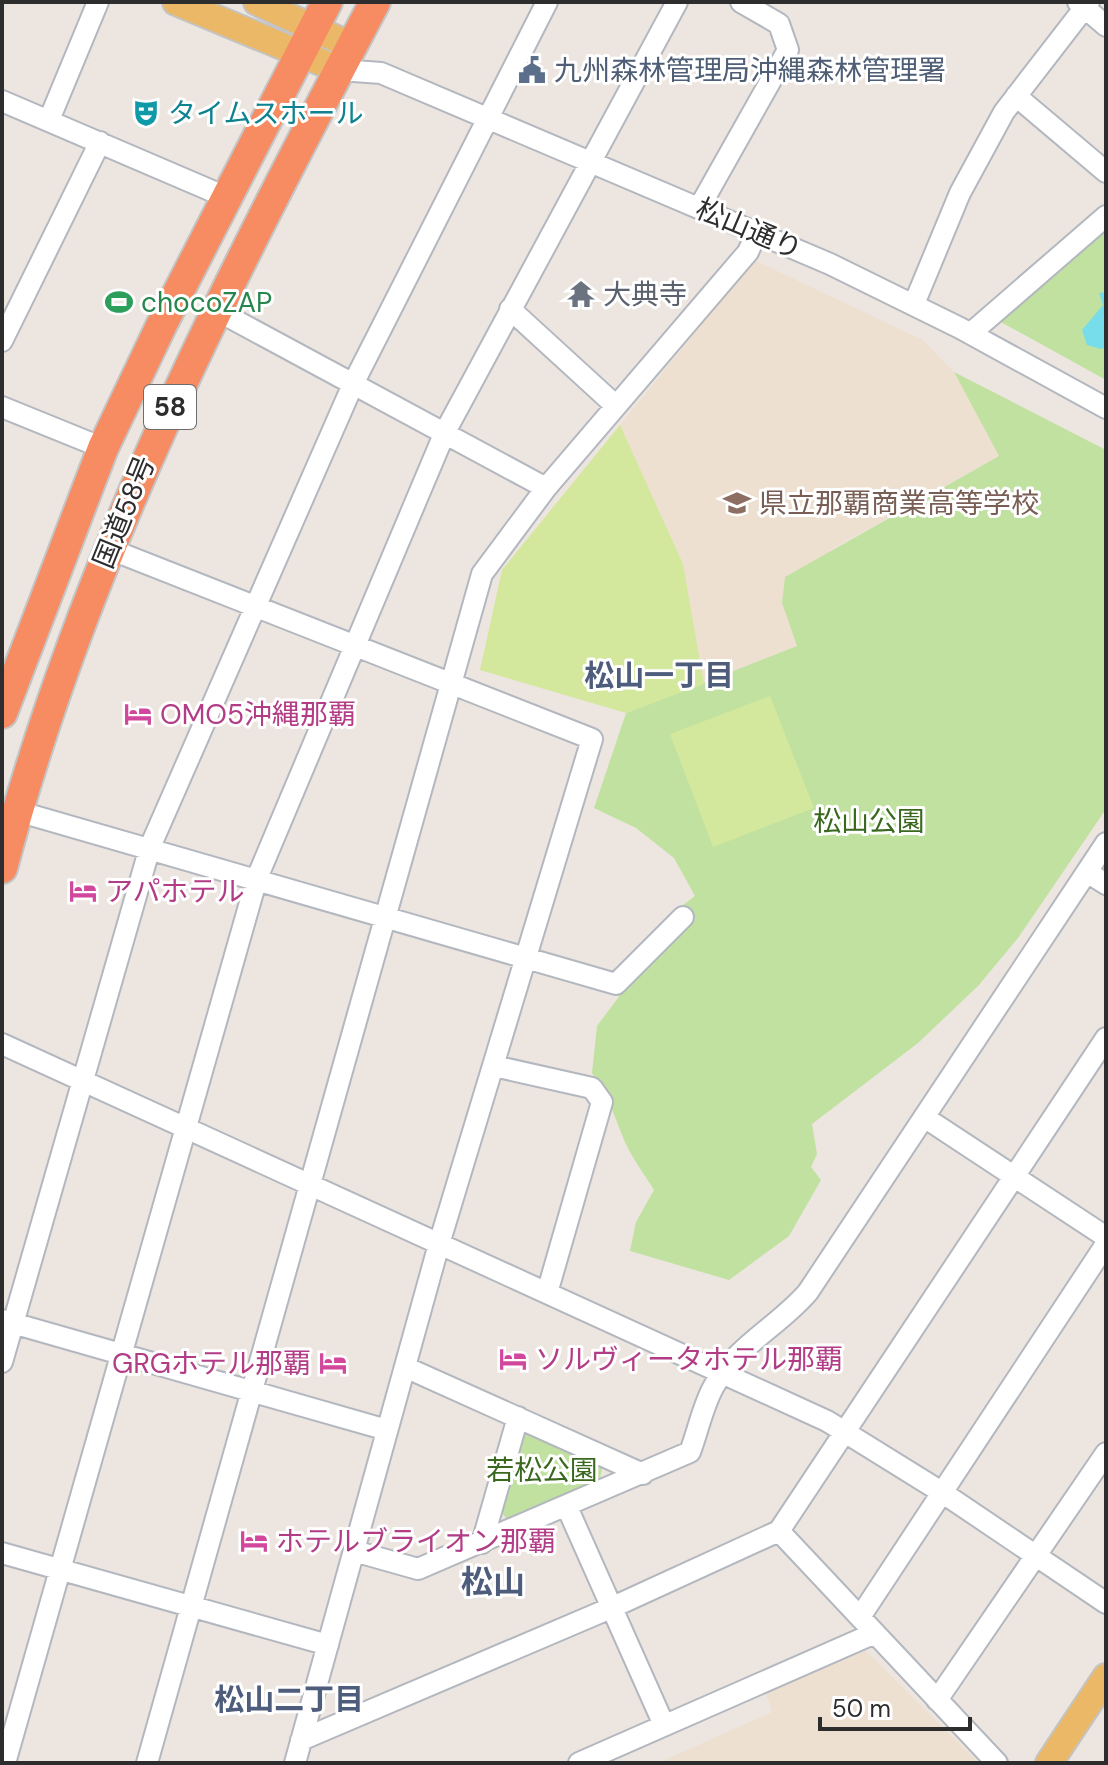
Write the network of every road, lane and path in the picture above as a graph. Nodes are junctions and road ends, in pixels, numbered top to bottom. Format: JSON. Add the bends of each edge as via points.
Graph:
{"nodes":[{"id":1,"x":98,"y":2,"type":"edge"},
{"id":2,"x":176,"y":2,"type":"edge"},
{"id":3,"x":257,"y":2,"type":"edge"},
{"id":4,"x":375,"y":2,"type":"edge"},
{"id":5,"x":547,"y":2,"type":"edge"},
{"id":6,"x":677,"y":2,"type":"edge"},
{"id":7,"x":741,"y":2,"type":"edge"},
{"id":8,"x":1084,"y":4,"type":"edge"},
{"id":9,"x":1106,"y":26,"type":"edge"},
{"id":10,"x":314,"y":28,"type":"edge"},
{"id":11,"x":346,"y":58,"type":"junction"},
{"id":12,"x":1016,"y":96,"type":"junction"},
{"id":13,"x":2,"y":101,"type":"edge"},
{"id":14,"x":488,"y":118,"type":"junction"},
{"id":15,"x":49,"y":120,"type":"junction"},
{"id":16,"x":100,"y":142,"type":"junction"},
{"id":17,"x":589,"y":162,"type":"junction"},
{"id":18,"x":1106,"y":172,"type":"edge"},
{"id":19,"x":226,"y":197,"type":"junction"},
{"id":20,"x":699,"y":208,"type":"junction"},
{"id":21,"x":1106,"y":216,"type":"edge"},
{"id":22,"x":757,"y":232,"type":"junction"},
{"id":23,"x":914,"y":304,"type":"junction"},
{"id":24,"x":510,"y":309,"type":"junction"},
{"id":25,"x":216,"y":310,"type":"junction"},
{"id":26,"x":971,"y":333,"type":"junction"},
{"id":27,"x":2,"y":341,"type":"edge"},
{"id":28,"x":354,"y":382,"type":"junction"},
{"id":29,"x":616,"y":406,"type":"junction"},
{"id":30,"x":2,"y":407,"type":"edge"},
{"id":31,"x":1106,"y":408,"type":"edge"},
{"id":32,"x":445,"y":432,"type":"junction"},
{"id":33,"x":103,"y":448,"type":"junction"},
{"id":34,"x":546,"y":488,"type":"junction"},
{"id":35,"x":107,"y":548,"type":"junction"},
{"id":36,"x":255,"y":604,"type":"junction"},
{"id":37,"x":355,"y":644,"type":"junction"},
{"id":38,"x":453,"y":683,"type":"junction"},
{"id":39,"x":2,"y":713,"type":"edge"},
{"id":40,"x":17,"y":811,"type":"junction"},
{"id":41,"x":1106,"y":843,"type":"edge"},
{"id":42,"x":150,"y":847,"type":"junction"},
{"id":43,"x":2,"y":868,"type":"edge"},
{"id":44,"x":1087,"y":872,"type":"junction"},
{"id":45,"x":257,"y":878,"type":"junction"},
{"id":46,"x":1106,"y":884,"type":"edge"},
{"id":47,"x":387,"y":916,"type":"junction"},
{"id":48,"x":683,"y":917,"type":"dead end"},
{"id":49,"x":528,"y":958,"type":"junction"},
{"id":50,"x":1106,"y":1038,"type":"edge"},
{"id":51,"x":2,"y":1044,"type":"edge"},
{"id":52,"x":494,"y":1066,"type":"junction"},
{"id":53,"x":81,"y":1078,"type":"junction"},
{"id":54,"x":924,"y":1117,"type":"junction"},
{"id":55,"x":185,"y":1126,"type":"junction"},
{"id":56,"x":1015,"y":1175,"type":"junction"},
{"id":57,"x":312,"y":1184,"type":"junction"},
{"id":58,"x":1106,"y":1237,"type":"edge"},
{"id":59,"x":439,"y":1244,"type":"junction"},
{"id":60,"x":1106,"y":1244,"type":"edge"},
{"id":61,"x":547,"y":1293,"type":"junction"},
{"id":62,"x":8,"y":1322,"type":"edge"},
{"id":63,"x":119,"y":1354,"type":"junction"},
{"id":64,"x":2,"y":1362,"type":"edge"},
{"id":65,"x":405,"y":1367,"type":"junction"},
{"id":66,"x":724,"y":1373,"type":"junction"},
{"id":67,"x":253,"y":1392,"type":"junction"},
{"id":68,"x":518,"y":1417,"type":"junction"},
{"id":69,"x":387,"y":1430,"type":"junction"},
{"id":70,"x":844,"y":1430,"type":"junction"},
{"id":71,"x":1106,"y":1453,"type":"edge"},
{"id":72,"x":643,"y":1474,"type":"junction"},
{"id":73,"x":943,"y":1493,"type":"junction"},
{"id":74,"x":567,"y":1507,"type":"junction"},
{"id":75,"x":779,"y":1531,"type":"junction"},
{"id":76,"x":482,"y":1543,"type":"junction"},
{"id":77,"x":354,"y":1551,"type":"junction"},
{"id":78,"x":2,"y":1553,"type":"edge"},
{"id":79,"x":1037,"y":1555,"type":"junction"},
{"id":80,"x":59,"y":1570,"type":"junction"},
{"id":81,"x":1106,"y":1603,"type":"edge"},
{"id":82,"x":192,"y":1606,"type":"junction"},
{"id":83,"x":613,"y":1607,"type":"junction"},
{"id":84,"x":860,"y":1617,"type":"junction"},
{"id":85,"x":875,"y":1633,"type":"junction"},
{"id":86,"x":328,"y":1645,"type":"junction"},
{"id":87,"x":1106,"y":1677,"type":"edge"},
{"id":88,"x":937,"y":1700,"type":"junction"},
{"id":89,"x":664,"y":1725,"type":"junction"},
{"id":90,"x":301,"y":1740,"type":"junction"},
{"id":91,"x":5,"y":1763,"type":"edge"},
{"id":92,"x":147,"y":1763,"type":"edge"},
{"id":93,"x":295,"y":1763,"type":"edge"},
{"id":94,"x":579,"y":1763,"type":"edge"},
{"id":95,"x":997,"y":1763,"type":"edge"},
{"id":96,"x":1049,"y":1763,"type":"edge"}],
"edges":[{"from":1,"to":15,"type":"street"},
{"from":2,"to":10,"type":"main road"},
{"from":3,"to":10,"type":"main road"},
{"from":4,"to":11,"type":"highway","name":"国道58号","number":"58"},
{"from":5,"to":14,"type":"street"},
{"from":6,"to":17,"type":"street"},
{"from":7,"to":20,"type":"street","via":[[779,24],[788,50]]},
{"from":8,"to":9,"type":"street"},
{"from":8,"to":12,"type":"street"},
{"from":10,"to":11,"type":"main road"},
{"from":10,"to":19,"type":"highway","name":"国道58号","number":"58"},
{"from":11,"to":14,"type":"street","name":"松山通り"},
{"from":11,"to":25,"type":"highway","name":"国道58号","number":"58"},
{"from":12,"to":18,"type":"street"},
{"from":12,"to":23,"type":"street","via":[[960,193]]},
{"from":13,"to":15,"type":"street"},
{"from":14,"to":17,"type":"street","name":"松山通り"},
{"from":14,"to":28,"type":"street"},
{"from":15,"to":16,"type":"street"},
{"from":16,"to":19,"type":"street"},
{"from":16,"to":27,"type":"street"},
{"from":17,"to":20,"type":"street","name":"松山通り"},
{"from":17,"to":24,"type":"street"},
{"from":19,"to":33,"type":"highway","name":"国道58号","number":"58"},
{"from":20,"to":22,"type":"street","name":"松山通り"},
{"from":21,"to":26,"type":"street"},
{"from":22,"to":23,"type":"street","name":"松山通り"},
{"from":22,"to":29,"type":"street","via":[[748,252]]},
{"from":23,"to":26,"type":"street","name":"松山通り"},
{"from":24,"to":29,"type":"street"},
{"from":24,"to":32,"type":"street"},
{"from":25,"to":28,"type":"street"},
{"from":25,"to":35,"type":"highway","name":"国道58号","number":"58"},
{"from":26,"to":31,"type":"street","name":"松山通り"},
{"from":28,"to":32,"type":"street"},
{"from":28,"to":36,"type":"street"},
{"from":29,"to":34,"type":"street"},
{"from":30,"to":33,"type":"street"},
{"from":32,"to":34,"type":"street"},
{"from":32,"to":37,"type":"street"},
{"from":33,"to":39,"type":"highway","name":"国道58号","number":"58"},
{"from":34,"to":38,"type":"street","via":[[482,574]]},
{"from":35,"to":36,"type":"street"},
{"from":35,"to":40,"type":"highway","name":"国道58号","number":"58"},
{"from":36,"to":37,"type":"street"},
{"from":36,"to":42,"type":"street"},
{"from":37,"to":38,"type":"street"},
{"from":37,"to":45,"type":"street"},
{"from":38,"to":47,"type":"street"},
{"from":38,"to":49,"type":"street","via":[[592,739]]},
{"from":40,"to":42,"type":"street"},
{"from":40,"to":43,"type":"highway","name":"国道58号","number":"58"},
{"from":41,"to":44,"type":"street"},
{"from":42,"to":45,"type":"street"},
{"from":42,"to":53,"type":"street"},
{"from":44,"to":46,"type":"street"},
{"from":44,"to":54,"type":"street"},
{"from":45,"to":47,"type":"street"},
{"from":45,"to":55,"type":"street"},
{"from":47,"to":49,"type":"street"},
{"from":47,"to":57,"type":"street"},
{"from":48,"to":49,"type":"street","via":[[616,984]]},
{"from":49,"to":52,"type":"street"},
{"from":50,"to":56,"type":"street"},
{"from":51,"to":53,"type":"street"},
{"from":52,"to":59,"type":"street"},
{"from":52,"to":61,"type":"street","via":[[592,1088],[602,1102]]},
{"from":53,"to":55,"type":"street"},
{"from":53,"to":62,"type":"street"},
{"from":54,"to":56,"type":"street"},
{"from":54,"to":66,"type":"street","via":[[808,1292],[747,1345]]},
{"from":55,"to":57,"type":"street"},
{"from":55,"to":63,"type":"street"},
{"from":56,"to":58,"type":"street"},
{"from":56,"to":70,"type":"street"},
{"from":57,"to":59,"type":"street"},
{"from":57,"to":67,"type":"street"},
{"from":59,"to":61,"type":"street"},
{"from":59,"to":65,"type":"street"},
{"from":60,"to":73,"type":"street"},
{"from":61,"to":66,"type":"street"},
{"from":62,"to":63,"type":"street"},
{"from":62,"to":64,"type":"street"},
{"from":63,"to":67,"type":"street"},
{"from":63,"to":80,"type":"street"},
{"from":65,"to":68,"type":"street"},
{"from":65,"to":69,"type":"street"},
{"from":66,"to":70,"type":"street"},
{"from":66,"to":72,"type":"street","via":[[714,1386],[690,1452]]},
{"from":67,"to":69,"type":"street"},
{"from":67,"to":82,"type":"street"},
{"from":68,"to":72,"type":"street"},
{"from":68,"to":76,"type":"street"},
{"from":69,"to":77,"type":"street"},
{"from":70,"to":73,"type":"street"},
{"from":70,"to":75,"type":"street"},
{"from":71,"to":79,"type":"street"},
{"from":72,"to":74,"type":"street"},
{"from":73,"to":79,"type":"street"},
{"from":73,"to":84,"type":"street"},
{"from":74,"to":76,"type":"street"},
{"from":74,"to":83,"type":"street"},
{"from":75,"to":83,"type":"street"},
{"from":75,"to":84,"type":"street"},
{"from":76,"to":77,"type":"street","via":[[418,1569]]},
{"from":77,"to":86,"type":"street"},
{"from":78,"to":80,"type":"street"},
{"from":79,"to":81,"type":"street"},
{"from":79,"to":88,"type":"street"},
{"from":80,"to":82,"type":"street"},
{"from":80,"to":91,"type":"street"},
{"from":82,"to":86,"type":"street"},
{"from":82,"to":92,"type":"street"},
{"from":83,"to":89,"type":"street"},
{"from":83,"to":90,"type":"street"},
{"from":84,"to":85,"type":"street"},
{"from":85,"to":88,"type":"street"},
{"from":85,"to":89,"type":"street"},
{"from":86,"to":90,"type":"street"},
{"from":87,"to":96,"type":"main road"},
{"from":88,"to":95,"type":"street"},
{"from":89,"to":94,"type":"street"},
{"from":90,"to":93,"type":"street"}]}
